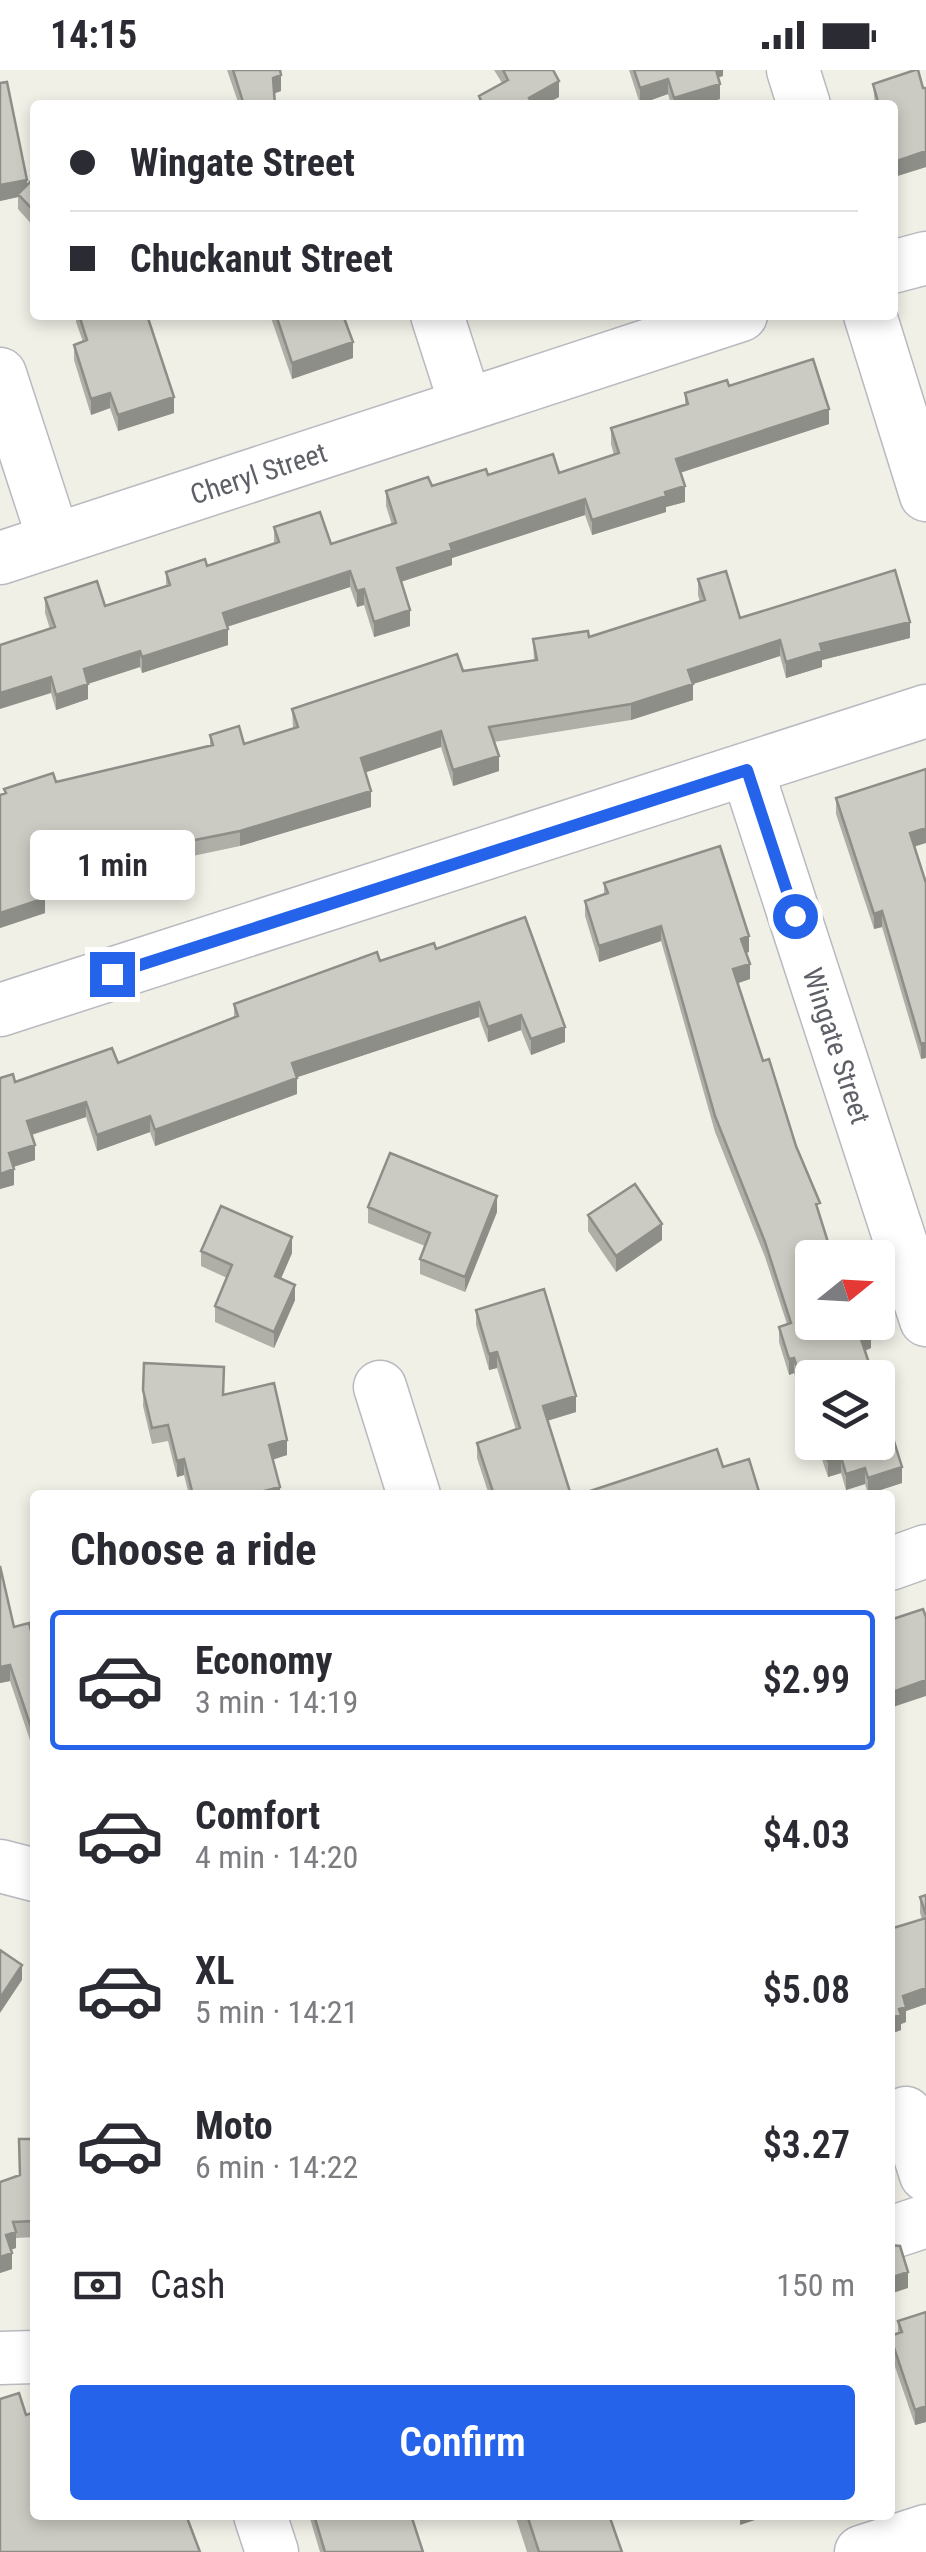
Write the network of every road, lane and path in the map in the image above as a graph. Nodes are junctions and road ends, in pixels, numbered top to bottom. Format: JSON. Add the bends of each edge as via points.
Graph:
{"nodes":[{"id":1,"x":793,"y":70,"type":"edge"},
{"id":2,"x":802,"y":100,"type":"edge"},
{"id":3,"x":926,"y":258,"type":"edge"},
{"id":4,"x":898,"y":265,"type":"edge"},
{"id":5,"x":439,"y":320,"type":"edge"},
{"id":6,"x":727,"y":320,"type":"edge"},
{"id":7,"x":872,"y":320,"type":"edge"},
{"id":8,"x":0,"y":374,"type":"edge"},
{"id":9,"x":466,"y":405,"type":"junction"},
{"id":10,"x":926,"y":495,"type":"edge"},
{"id":11,"x":54,"y":540,"type":"junction"},
{"id":12,"x":0,"y":558,"type":"edge"},
{"id":13,"x":926,"y":712,"type":"edge"},
{"id":14,"x":747,"y":770,"type":"junction"},
{"id":15,"x":0,"y":1010,"type":"edge"},
{"id":16,"x":926,"y":1320,"type":"edge"},
{"id":17,"x":380,"y":1387,"type":"dead end"},
{"id":18,"x":412,"y":1490,"type":"edge"},
{"id":19,"x":926,"y":1552,"type":"edge"},
{"id":20,"x":895,"y":1562,"type":"edge"},
{"id":21,"x":0,"y":1866,"type":"edge"},
{"id":22,"x":30,"y":1874,"type":"edge"},
{"id":23,"x":926,"y":2222,"type":"edge"},
{"id":24,"x":895,"y":2231,"type":"edge"},
{"id":25,"x":30,"y":2357,"type":"edge"},
{"id":26,"x":0,"y":2358,"type":"edge"},
{"id":27,"x":262,"y":2520,"type":"edge"},
{"id":28,"x":926,"y":2531,"type":"edge"},
{"id":29,"x":272,"y":2552,"type":"edge"},
{"id":30,"x":861,"y":2552,"type":"edge"}],
"edges":[{"from":1,"to":2,"type":"street"},
{"from":3,"to":4,"type":"street"},
{"from":5,"to":9,"type":"street"},
{"from":6,"to":9,"type":"street","name":"Cheryl Street"},
{"from":7,"to":10,"type":"street"},
{"from":8,"to":11,"type":"street"},
{"from":9,"to":11,"type":"street","name":"Cheryl Street"},
{"from":11,"to":12,"type":"street","name":"Cheryl Street"},
{"from":13,"to":14,"type":"street"},
{"from":14,"to":15,"type":"street"},
{"from":14,"to":16,"type":"street","name":"Wingate Street"},
{"from":17,"to":18,"type":"street"},
{"from":19,"to":20,"type":"street"},
{"from":21,"to":22,"type":"street"},
{"from":23,"to":24,"type":"street"},
{"from":25,"to":26,"type":"street"},
{"from":27,"to":29,"type":"street"},
{"from":28,"to":30,"type":"street"}]}
